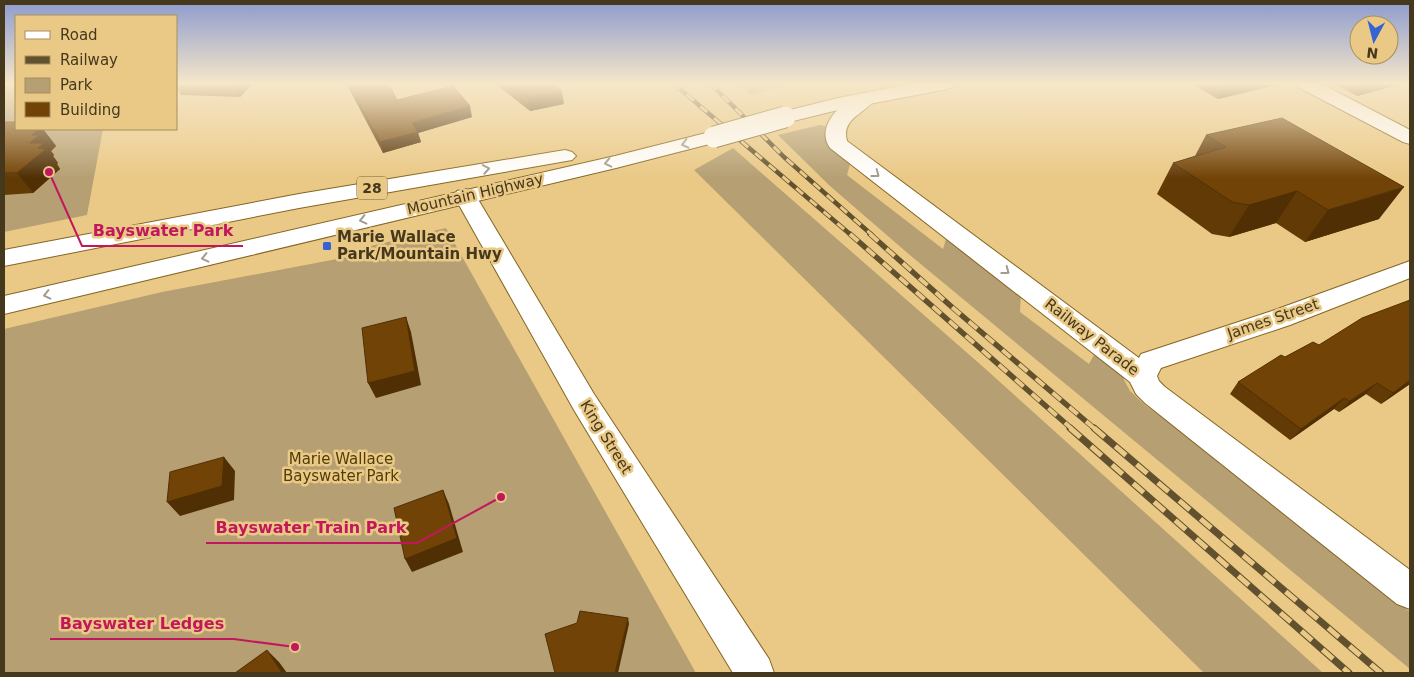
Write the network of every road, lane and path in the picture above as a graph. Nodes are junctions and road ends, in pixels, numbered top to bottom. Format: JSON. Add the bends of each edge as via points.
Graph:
{"nodes":[{"id":1,"x":768,"y":115,"type":"edge"},
{"id":2,"x":844,"y":115,"type":"edge"},
{"id":3,"x":1365,"y":115,"type":"edge"},
{"id":4,"x":707,"y":131,"type":"junction"},
{"id":5,"x":1410,"y":138,"type":"edge"},
{"id":6,"x":465,"y":196,"type":"junction"},
{"id":7,"x":170,"y":224,"type":"junction"},
{"id":8,"x":4,"y":258,"type":"edge"},
{"id":9,"x":1410,"y":269,"type":"edge"},
{"id":10,"x":4,"y":305,"type":"edge"},
{"id":11,"x":1143,"y":376,"type":"junction"},
{"id":12,"x":1410,"y":592,"type":"edge"},
{"id":13,"x":755,"y":673,"type":"edge"}],
"edges":[{"from":1,"to":4,"type":"main road","name":"Mountain Highway","number":"28","bridge":true},
{"from":2,"to":11,"type":"main road","name":"Railway Parade","one_way":true,"via":[[834,131],[837,144]]},
{"from":3,"to":5,"type":"main road"},
{"from":4,"to":6,"type":"main road","name":"Mountain Highway","number":"28","one_way":true,"via":[[616,162]]},
{"from":7,"to":4,"type":"main road","name":"Mountain Highway","number":"28","one_way":true},
{"from":6,"to":7,"type":"main road","via":[[458,185]]},
{"from":6,"to":10,"type":"main road","name":"Mountain Highway","number":"28","one_way":true},
{"from":6,"to":13,"type":"main road","name":"King Street","via":[[584,402]]},
{"from":7,"to":8,"type":"main road","name":"Mountain Highway","number":"28"},
{"from":9,"to":11,"type":"main road","name":"James Street","via":[[1281,318],[1150,361]]},
{"from":11,"to":12,"type":"main road","name":"Railway Parade","via":[[1154,395]]}]}
